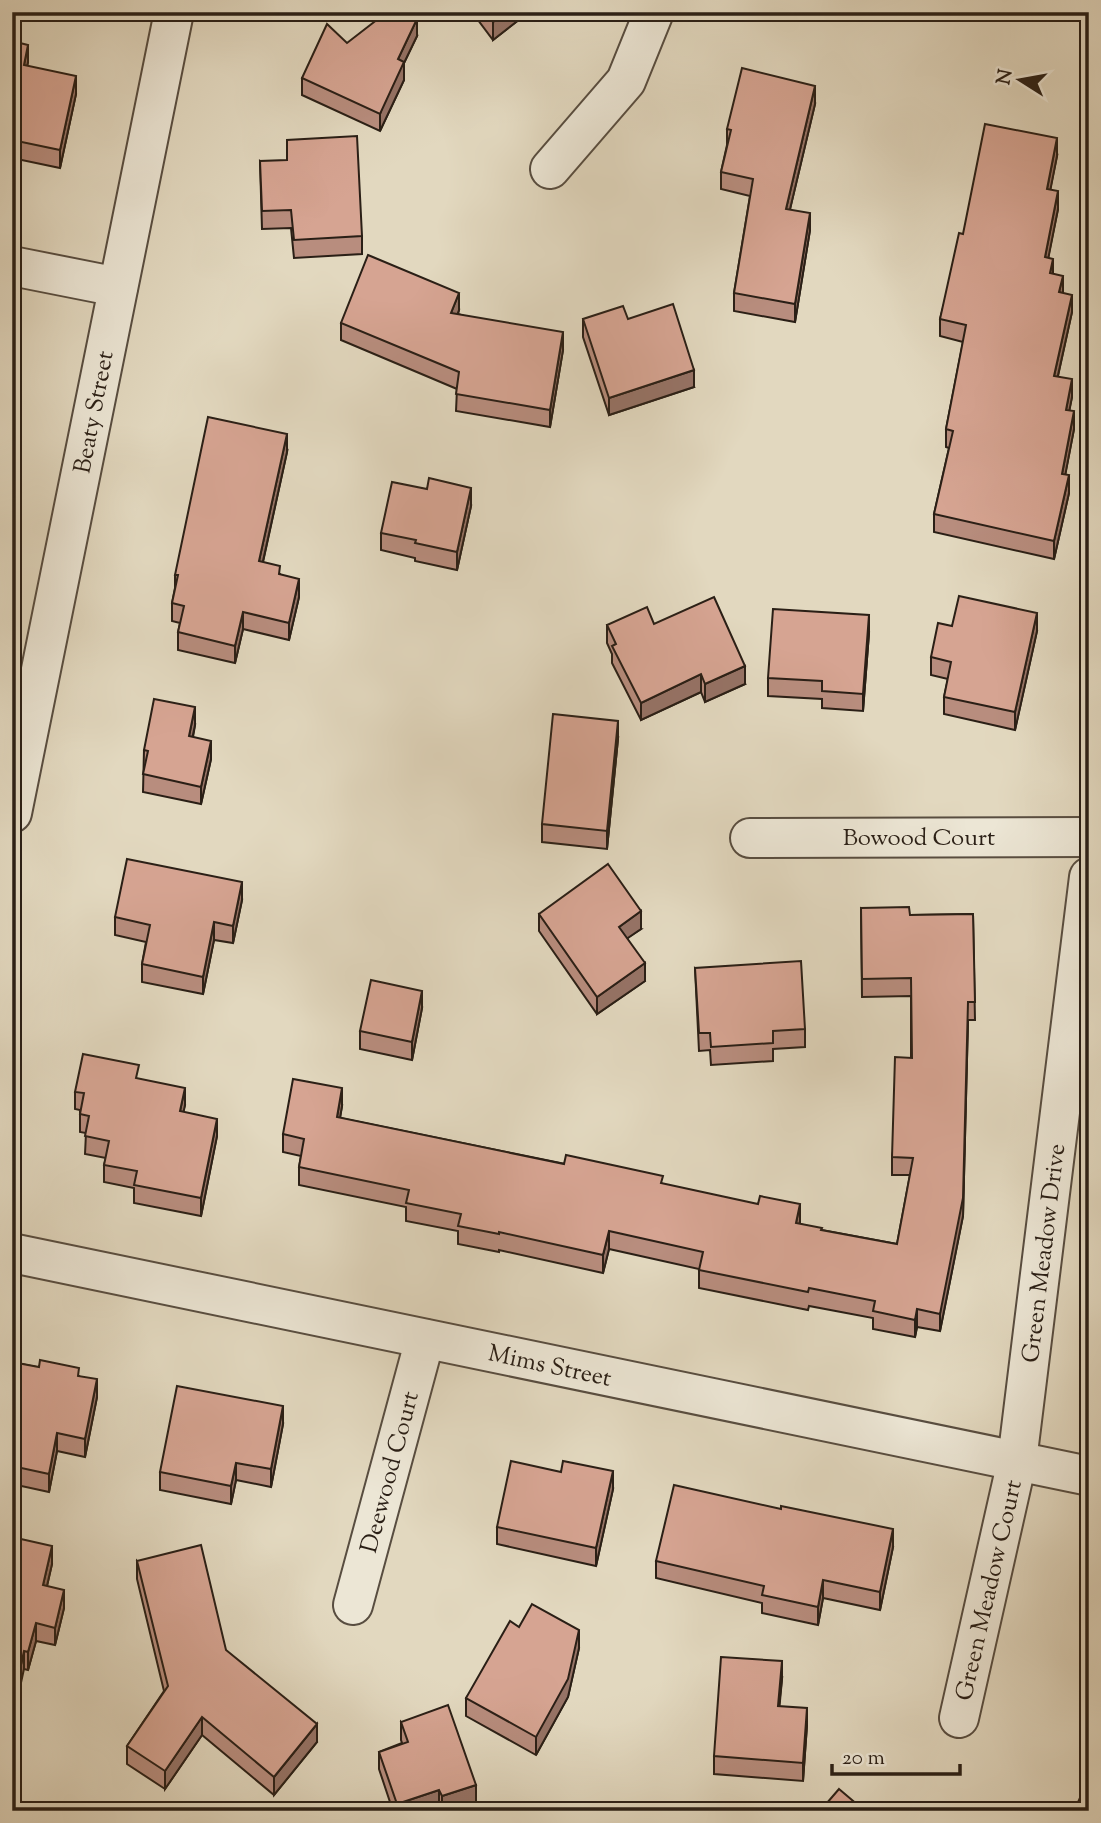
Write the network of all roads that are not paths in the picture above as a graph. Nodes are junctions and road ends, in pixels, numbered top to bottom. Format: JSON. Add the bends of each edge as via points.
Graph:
{"nodes":[{"id":1,"x":174,"y":12,"type":"edge"},
{"id":2,"x":654,"y":12,"type":"edge"},
{"id":3,"x":550,"y":169,"type":"dead end"},
{"id":4,"x":12,"y":267,"type":"edge"},
{"id":5,"x":118,"y":287,"type":"junction"},
{"id":6,"x":12,"y":813,"type":"edge"},
{"id":7,"x":1089,"y":837,"type":"edge"},
{"id":8,"x":750,"y":838,"type":"dead end"},
{"id":9,"x":1089,"y":877,"type":"edge"},
{"id":10,"x":12,"y":1253,"type":"edge"},
{"id":11,"x":425,"y":1339,"type":"junction"},
{"id":12,"x":1017,"y":1461,"type":"junction"},
{"id":13,"x":1089,"y":1476,"type":"edge"},
{"id":14,"x":353,"y":1605,"type":"dead end"},
{"id":15,"x":959,"y":1718,"type":"dead end"}],
"edges":[{"from":1,"to":5,"type":"street","name":"Beaty Street"},
{"from":2,"to":3,"type":"street","via":[[626,81]]},
{"from":4,"to":5,"type":"street"},
{"from":5,"to":6,"type":"street","name":"Beaty Street"},
{"from":7,"to":8,"type":"street","name":"Bowood Court"},
{"from":9,"to":12,"type":"street","name":"Green Meadow Drive"},
{"from":10,"to":11,"type":"street","name":"Mims Street"},
{"from":11,"to":12,"type":"street","name":"Mims Street"},
{"from":11,"to":14,"type":"street","name":"Deewood Court"},
{"from":12,"to":13,"type":"street","name":"Mims Street"},
{"from":12,"to":15,"type":"street","name":"Green Meadow Court"}]}
